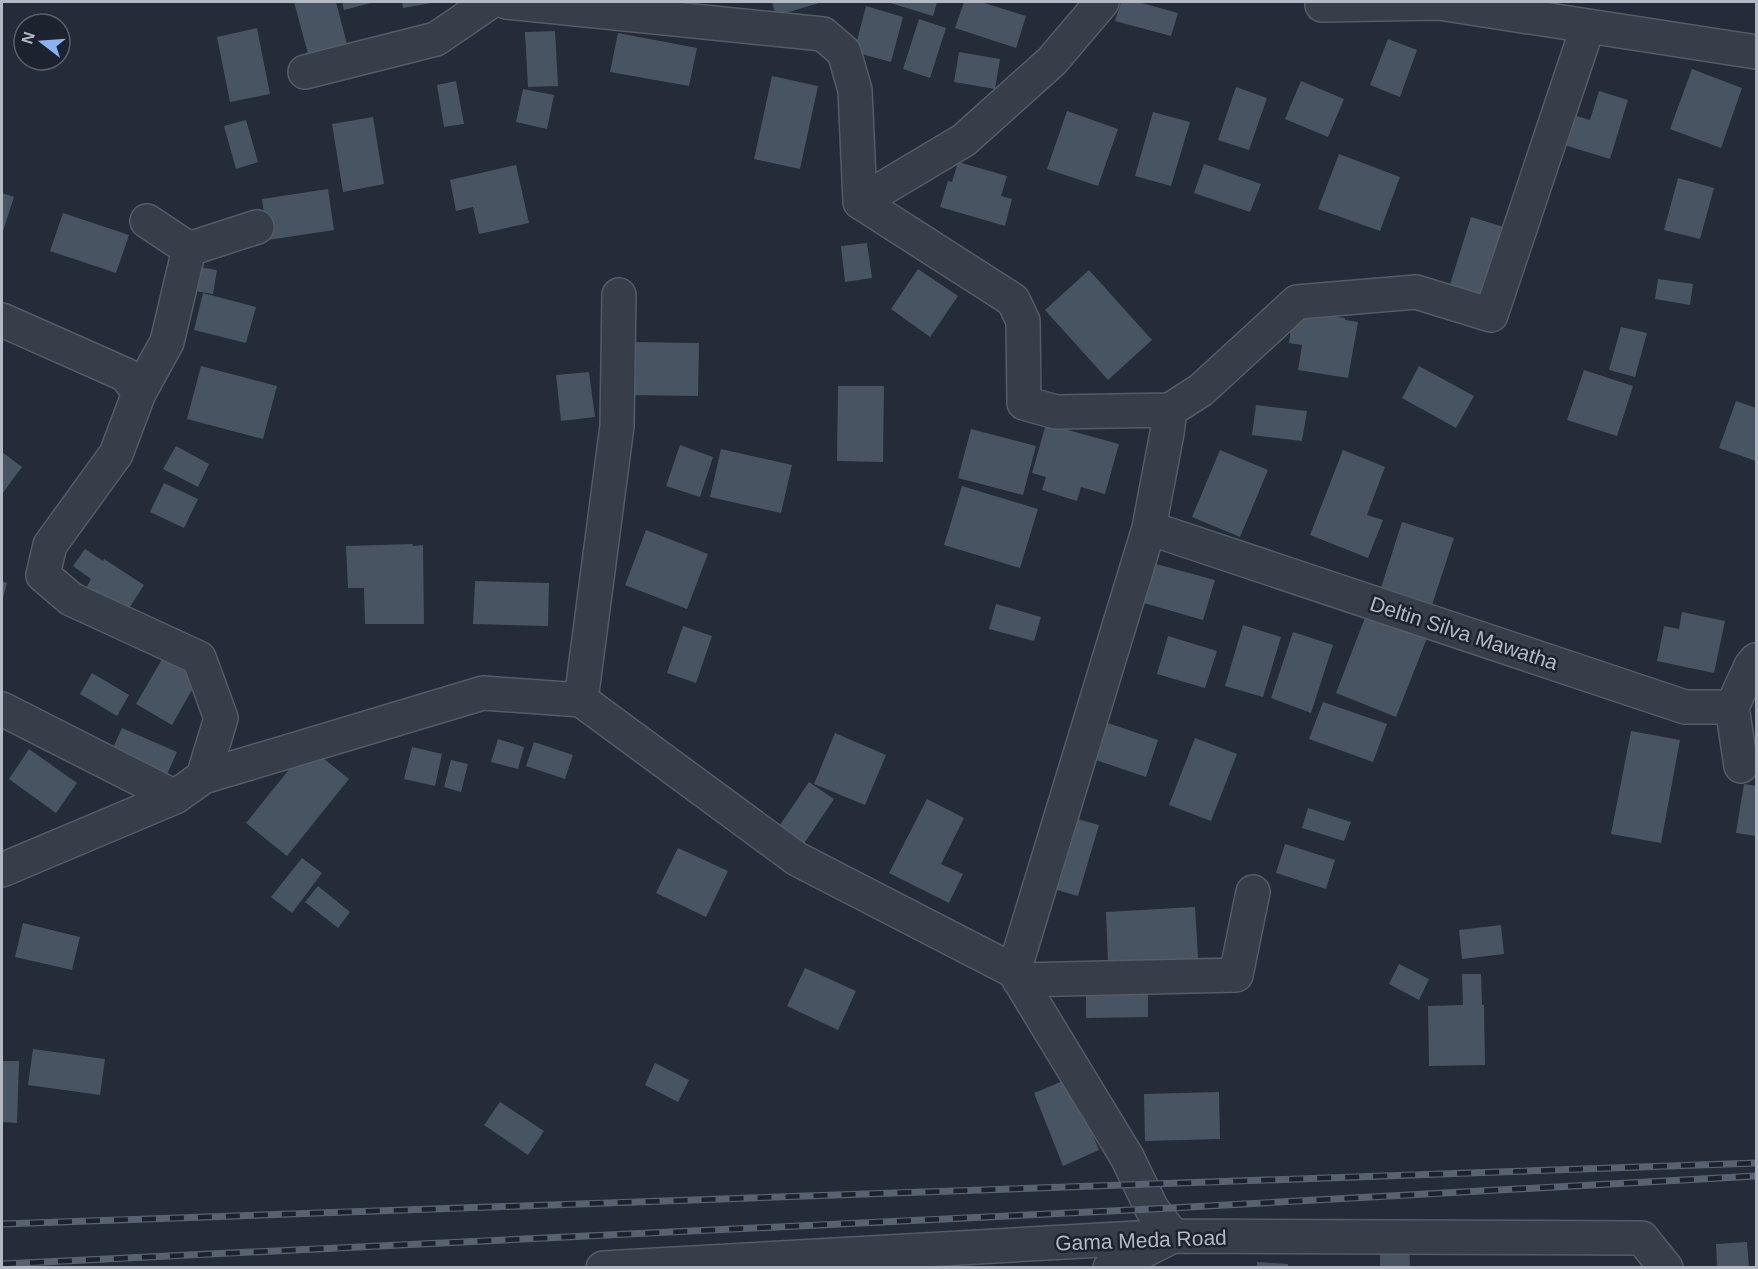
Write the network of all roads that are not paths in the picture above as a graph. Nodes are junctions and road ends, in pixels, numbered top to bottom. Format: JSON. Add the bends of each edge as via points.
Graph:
{"nodes":[{"id":1,"x":490,"y":2,"type":"edge"},
{"id":2,"x":506,"y":2,"type":"edge"},
{"id":3,"x":1102,"y":2,"type":"edge"},
{"id":4,"x":1322,"y":5,"type":"dead end"},
{"id":5,"x":1588,"y":26,"type":"junction"},
{"id":6,"x":1756,"y":52,"type":"edge"},
{"id":7,"x":305,"y":72,"type":"dead end"},
{"id":8,"x":860,"y":202,"type":"junction"},
{"id":9,"x":147,"y":221,"type":"dead end"},
{"id":10,"x":257,"y":227,"type":"dead end"},
{"id":11,"x":189,"y":249,"type":"junction"},
{"id":12,"x":619,"y":295,"type":"dead end"},
{"id":13,"x":2,"y":320,"type":"edge"},
{"id":14,"x":139,"y":393,"type":"junction"},
{"id":15,"x":1170,"y":410,"type":"junction"},
{"id":16,"x":1149,"y":528,"type":"junction"},
{"id":17,"x":1756,"y":660,"type":"edge"},
{"id":18,"x":581,"y":700,"type":"junction"},
{"id":19,"x":1732,"y":707,"type":"junction"},
{"id":20,"x":2,"y":709,"type":"edge"},
{"id":21,"x":1741,"y":766,"type":"dead end"},
{"id":22,"x":203,"y":777,"type":"junction"},
{"id":23,"x":175,"y":797,"type":"junction"},
{"id":24,"x":2,"y":870,"type":"edge"},
{"id":25,"x":1253,"y":892,"type":"dead end"},
{"id":26,"x":1016,"y":975,"type":"junction"},
{"id":27,"x":1173,"y":1236,"type":"junction"},
{"id":28,"x":603,"y":1268,"type":"edge"},
{"id":29,"x":1110,"y":1268,"type":"edge"},
{"id":30,"x":1666,"y":1268,"type":"edge"}],
"edges":[{"from":1,"to":7,"type":"street","via":[[436,39]]},
{"from":2,"to":8,"type":"street","via":[[823,34],[844,52],[855,90]]},
{"from":3,"to":8,"type":"street","via":[[1052,61],[964,140]]},
{"from":4,"to":5,"type":"street","via":[[1439,3]]},
{"from":5,"to":6,"type":"street"},
{"from":5,"to":15,"type":"street","via":[[1491,315],[1416,292],[1297,302],[1201,390]]},
{"from":8,"to":15,"type":"street","via":[[1013,300],[1023,321],[1024,403],[1056,412]]},
{"from":9,"to":11,"type":"street"},
{"from":10,"to":11,"type":"street"},
{"from":11,"to":14,"type":"street","via":[[167,342]]},
{"from":12,"to":18,"type":"street","via":[[617,426]]},
{"from":13,"to":14,"type":"street","via":[[126,375]]},
{"from":14,"to":22,"type":"street","via":[[116,454],[50,545],[43,575],[71,599],[199,658],[220,718]]},
{"from":15,"to":16,"type":"street"},
{"from":16,"to":19,"type":"street","name":"Deltin Silva Mawatha","via":[[1685,707]]},
{"from":16,"to":26,"type":"street"},
{"from":17,"to":19,"type":"street"},
{"from":18,"to":22,"type":"street","via":[[483,693]]},
{"from":18,"to":26,"type":"street","via":[[797,858]]},
{"from":19,"to":21,"type":"street"},
{"from":20,"to":23,"type":"street"},
{"from":22,"to":23,"type":"street"},
{"from":23,"to":24,"type":"street"},
{"from":25,"to":26,"type":"street","via":[[1236,975]]},
{"from":26,"to":27,"type":"street","via":[[1127,1157],[1152,1209]]},
{"from":27,"to":28,"type":"street","name":"Gama Meda Road"},
{"from":27,"to":29,"type":"street"},
{"from":27,"to":30,"type":"street","name":"Gama Meda Road","via":[[1642,1238]]}]}
